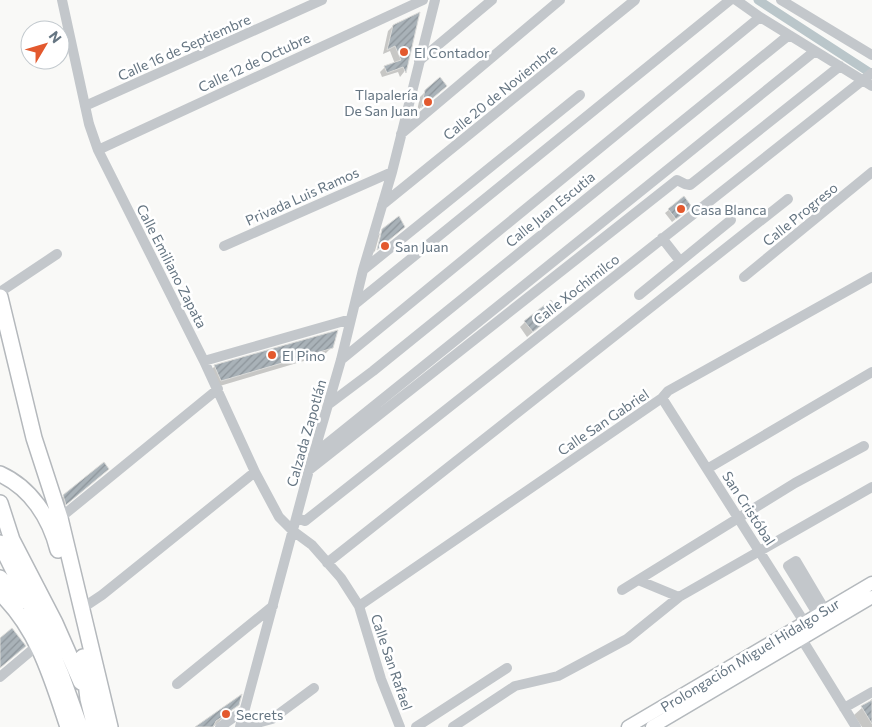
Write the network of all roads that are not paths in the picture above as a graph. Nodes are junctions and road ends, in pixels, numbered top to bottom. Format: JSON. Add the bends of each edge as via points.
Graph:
{"nodes":[{"id":1,"x":62,"y":0,"type":"edge"},
{"id":2,"x":322,"y":0,"type":"edge"},
{"id":3,"x":423,"y":0,"type":"edge"},
{"id":4,"x":435,"y":0,"type":"edge"},
{"id":5,"x":492,"y":0,"type":"edge"},
{"id":6,"x":560,"y":0,"type":"edge"},
{"id":7,"x":635,"y":0,"type":"edge"},
{"id":8,"x":730,"y":0,"type":"edge"},
{"id":9,"x":736,"y":0,"type":"edge"},
{"id":10,"x":787,"y":2,"type":"edge"},
{"id":11,"x":760,"y":18,"type":"junction"},
{"id":12,"x":789,"y":35,"type":"junction"},
{"id":13,"x":815,"y":51,"type":"junction"},
{"id":14,"x":872,"y":54,"type":"edge"},
{"id":15,"x":419,"y":61,"type":"junction"},
{"id":16,"x":840,"y":66,"type":"junction"},
{"id":17,"x":868,"y":76,"type":"edge"},
{"id":18,"x":872,"y":86,"type":"edge"},
{"id":19,"x":580,"y":95,"type":"dead end"},
{"id":20,"x":85,"y":106,"type":"junction"},
{"id":21,"x":400,"y":134,"type":"junction"},
{"id":22,"x":98,"y":150,"type":"junction"},
{"id":23,"x":392,"y":172,"type":"junction"},
{"id":24,"x":872,"y":172,"type":"edge"},
{"id":25,"x":788,"y":199,"type":"dead end"},
{"id":26,"x":382,"y":206,"type":"junction"},
{"id":27,"x":731,"y":220,"type":"dead end"},
{"id":28,"x":662,"y":238,"type":"junction"},
{"id":29,"x":224,"y":246,"type":"dead end"},
{"id":30,"x":57,"y":254,"type":"dead end"},
{"id":31,"x":680,"y":261,"type":"junction"},
{"id":32,"x":363,"y":270,"type":"junction"},
{"id":33,"x":744,"y":277,"type":"dead end"},
{"id":34,"x":872,"y":277,"type":"edge"},
{"id":35,"x":0,"y":292,"type":"edge"},
{"id":36,"x":638,"y":294,"type":"dead end"},
{"id":37,"x":0,"y":297,"type":"edge"},
{"id":38,"x":355,"y":304,"type":"junction"},
{"id":39,"x":351,"y":319,"type":"junction"},
{"id":40,"x":341,"y":360,"type":"junction"},
{"id":41,"x":204,"y":361,"type":"junction"},
{"id":42,"x":872,"y":372,"type":"edge"},
{"id":43,"x":218,"y":389,"type":"junction"},
{"id":44,"x":662,"y":398,"type":"junction"},
{"id":45,"x":329,"y":404,"type":"junction"},
{"id":46,"x":864,"y":446,"type":"dead end"},
{"id":47,"x":313,"y":455,"type":"junction"},
{"id":48,"x":707,"y":469,"type":"junction"},
{"id":49,"x":309,"y":470,"type":"junction"},
{"id":50,"x":255,"y":472,"type":"junction"},
{"id":51,"x":0,"y":474,"type":"edge"},
{"id":52,"x":872,"y":486,"type":"edge"},
{"id":53,"x":0,"y":503,"type":"edge"},
{"id":54,"x":738,"y":517,"type":"junction"},
{"id":55,"x":60,"y":518,"type":"junction"},
{"id":56,"x":297,"y":518,"type":"junction"},
{"id":57,"x":293,"y":531,"type":"junction"},
{"id":58,"x":0,"y":543,"type":"edge"},
{"id":59,"x":760,"y":551,"type":"junction"},
{"id":60,"x":327,"y":563,"type":"junction"},
{"id":61,"x":0,"y":578,"type":"edge"},
{"id":62,"x":638,"y":580,"type":"junction"},
{"id":63,"x":872,"y":583,"type":"edge"},
{"id":64,"x":622,"y":590,"type":"dead end"},
{"id":65,"x":0,"y":593,"type":"edge"},
{"id":66,"x":678,"y":597,"type":"junction"},
{"id":67,"x":872,"y":597,"type":"edge"},
{"id":68,"x":273,"y":606,"type":"junction"},
{"id":69,"x":359,"y":606,"type":"junction"},
{"id":70,"x":81,"y":609,"type":"junction"},
{"id":71,"x":39,"y":622,"type":"junction"},
{"id":72,"x":803,"y":631,"type":"junction"},
{"id":73,"x":38,"y":645,"type":"junction"},
{"id":74,"x":507,"y":668,"type":"dead end"},
{"id":75,"x":0,"y":677,"type":"edge"},
{"id":76,"x":177,"y":684,"type":"dead end"},
{"id":77,"x":314,"y":688,"type":"dead end"},
{"id":78,"x":872,"y":692,"type":"edge"},
{"id":79,"x":88,"y":699,"type":"junction"},
{"id":80,"x":844,"y":708,"type":"junction"},
{"id":81,"x":244,"y":710,"type":"junction"},
{"id":82,"x":240,"y":724,"type":"edge"},
{"id":83,"x":68,"y":727,"type":"edge"},
{"id":84,"x":80,"y":727,"type":"edge"},
{"id":85,"x":95,"y":727,"type":"edge"},
{"id":86,"x":110,"y":727,"type":"edge"},
{"id":87,"x":220,"y":727,"type":"edge"},
{"id":88,"x":400,"y":727,"type":"edge"},
{"id":89,"x":416,"y":727,"type":"edge"},
{"id":90,"x":453,"y":727,"type":"edge"},
{"id":91,"x":628,"y":727,"type":"edge"},
{"id":92,"x":652,"y":727,"type":"edge"},
{"id":93,"x":856,"y":727,"type":"edge"}],
"edges":[{"from":1,"to":20,"type":"street","name":"Calle Emiliano Zapata"},
{"from":2,"to":20,"type":"street","name":"Calle 16 de Septiembre"},
{"from":3,"to":22,"type":"street","name":"Calle 12 de Octubre"},
{"from":4,"to":15,"type":"street","name":"Calzada Zapotlán"},
{"from":5,"to":15,"type":"street"},
{"from":6,"to":21,"type":"street"},
{"from":7,"to":26,"type":"street","name":"Calle 20 de Noviembre"},
{"from":8,"to":38,"type":"street"},
{"from":9,"to":11,"type":"street"},
{"from":10,"to":14,"type":"street"},
{"from":11,"to":12,"type":"street"},
{"from":11,"to":40,"type":"street"},
{"from":12,"to":13,"type":"street"},
{"from":12,"to":45,"type":"street","name":"Calle Juan Escutia"},
{"from":13,"to":16,"type":"street"},
{"from":13,"to":47,"type":"street"},
{"from":15,"to":21,"type":"street","name":"Calzada Zapotlán"},
{"from":16,"to":17,"type":"street"},
{"from":16,"to":49,"type":"street","via":[[690,185],[678,180]]},
{"from":17,"to":18,"type":"street"},
{"from":17,"to":28,"type":"street","name":"Calle Xochimilco"},
{"from":19,"to":32,"type":"street"},
{"from":20,"to":22,"type":"street","name":"Calle Emiliano Zapata"},
{"from":21,"to":23,"type":"street","name":"Calzada Zapotlán"},
{"from":22,"to":41,"type":"street","name":"Calle Emiliano Zapata"},
{"from":23,"to":26,"type":"street","name":"Calzada Zapotlán"},
{"from":23,"to":29,"type":"street","name":"Privada Luis Ramos"},
{"from":24,"to":33,"type":"street","name":"Calle Progreso"},
{"from":25,"to":60,"type":"street"},
{"from":26,"to":32,"type":"street","name":"Calzada Zapotlán"},
{"from":27,"to":31,"type":"street"},
{"from":28,"to":31,"type":"street"},
{"from":28,"to":56,"type":"street","name":"Calle Xochimilco","via":[[305,521]]},
{"from":30,"to":35,"type":"street"},
{"from":31,"to":36,"type":"street"},
{"from":32,"to":38,"type":"street","name":"Calzada Zapotlán"},
{"from":34,"to":44,"type":"street","name":"Calle San Gabriel","via":[[668,391]]},
{"from":37,"to":55,"type":"highway","via":[[34,438]]},
{"from":38,"to":39,"type":"street","name":"Calzada Zapotlán"},
{"from":39,"to":40,"type":"street","name":"Calzada Zapotlán"},
{"from":39,"to":41,"type":"street"},
{"from":40,"to":45,"type":"street","name":"Calzada Zapotlán"},
{"from":41,"to":43,"type":"street","name":"Calle Emiliano Zapata"},
{"from":42,"to":48,"type":"street"},
{"from":43,"to":50,"type":"street","name":"Calle Emiliano Zapata"},
{"from":43,"to":55,"type":"street"},
{"from":44,"to":48,"type":"street","name":"San Cristóbal"},
{"from":44,"to":69,"type":"street","name":"Calle San Gabriel"},
{"from":45,"to":47,"type":"street","name":"Calzada Zapotlán"},
{"from":46,"to":54,"type":"street"},
{"from":47,"to":49,"type":"street","name":"Calzada Zapotlán"},
{"from":48,"to":54,"type":"street","name":"San Cristóbal"},
{"from":49,"to":56,"type":"street","name":"Calzada Zapotlán"},
{"from":50,"to":57,"type":"street","name":"Calle Emiliano Zapata","via":[[279,517]]},
{"from":50,"to":70,"type":"street"},
{"from":51,"to":79,"type":"highway","via":[[21,486],[34,500],[55,538],[86,674]]},
{"from":52,"to":59,"type":"street"},
{"from":53,"to":79,"type":"highway","via":[[12,540],[55,623]]},
{"from":54,"to":59,"type":"street","name":"San Cristóbal"},
{"from":54,"to":62,"type":"street"},
{"from":55,"to":70,"type":"highway"},
{"from":56,"to":57,"type":"street","name":"Calzada Zapotlán"},
{"from":57,"to":60,"type":"street","name":"Calle Emiliano Zapata","via":[[312,545]]},
{"from":57,"to":68,"type":"street","name":"Calzada Zapotlán"},
{"from":58,"to":71,"type":"highway"},
{"from":59,"to":66,"type":"street"},
{"from":59,"to":72,"type":"street","name":"San Cristóbal"},
{"from":60,"to":69,"type":"street","name":"Calle San Rafael"},
{"from":61,"to":71,"type":"highway"},
{"from":62,"to":64,"type":"street"},
{"from":62,"to":66,"type":"street"},
{"from":63,"to":72,"type":"main road","name":"Prolongación Miguel Hidalgo Sur","via":[[821,613]]},
{"from":65,"to":73,"type":"highway","via":[[24,620]]},
{"from":66,"to":90,"type":"street","via":[[627,639],[558,676],[516,686]]},
{"from":67,"to":72,"type":"main road","name":"Prolongación Miguel Hidalgo Sur"},
{"from":68,"to":76,"type":"street"},
{"from":68,"to":81,"type":"street","name":"Calzada Zapotlán"},
{"from":69,"to":88,"type":"street","name":"Calle San Rafael","via":[[381,679]]},
{"from":70,"to":86,"type":"highway"},
{"from":71,"to":84,"type":"highway"},
{"from":72,"to":80,"type":"street","name":"San Cristóbal"},
{"from":72,"to":91,"type":"main road","name":"Prolongación Miguel Hidalgo Sur"},
{"from":72,"to":92,"type":"main road","name":"Prolongación Miguel Hidalgo Sur"},
{"from":73,"to":75,"type":"street"},
{"from":73,"to":83,"type":"highway"},
{"from":74,"to":89,"type":"street"},
{"from":77,"to":82,"type":"street","via":[[272,719]]},
{"from":78,"to":80,"type":"street"},
{"from":79,"to":85,"type":"highway"},
{"from":80,"to":93,"type":"street","name":"San Cristóbal"},
{"from":81,"to":82,"type":"street","name":"Calzada Zapotlán"},
{"from":81,"to":87,"type":"street"}]}
